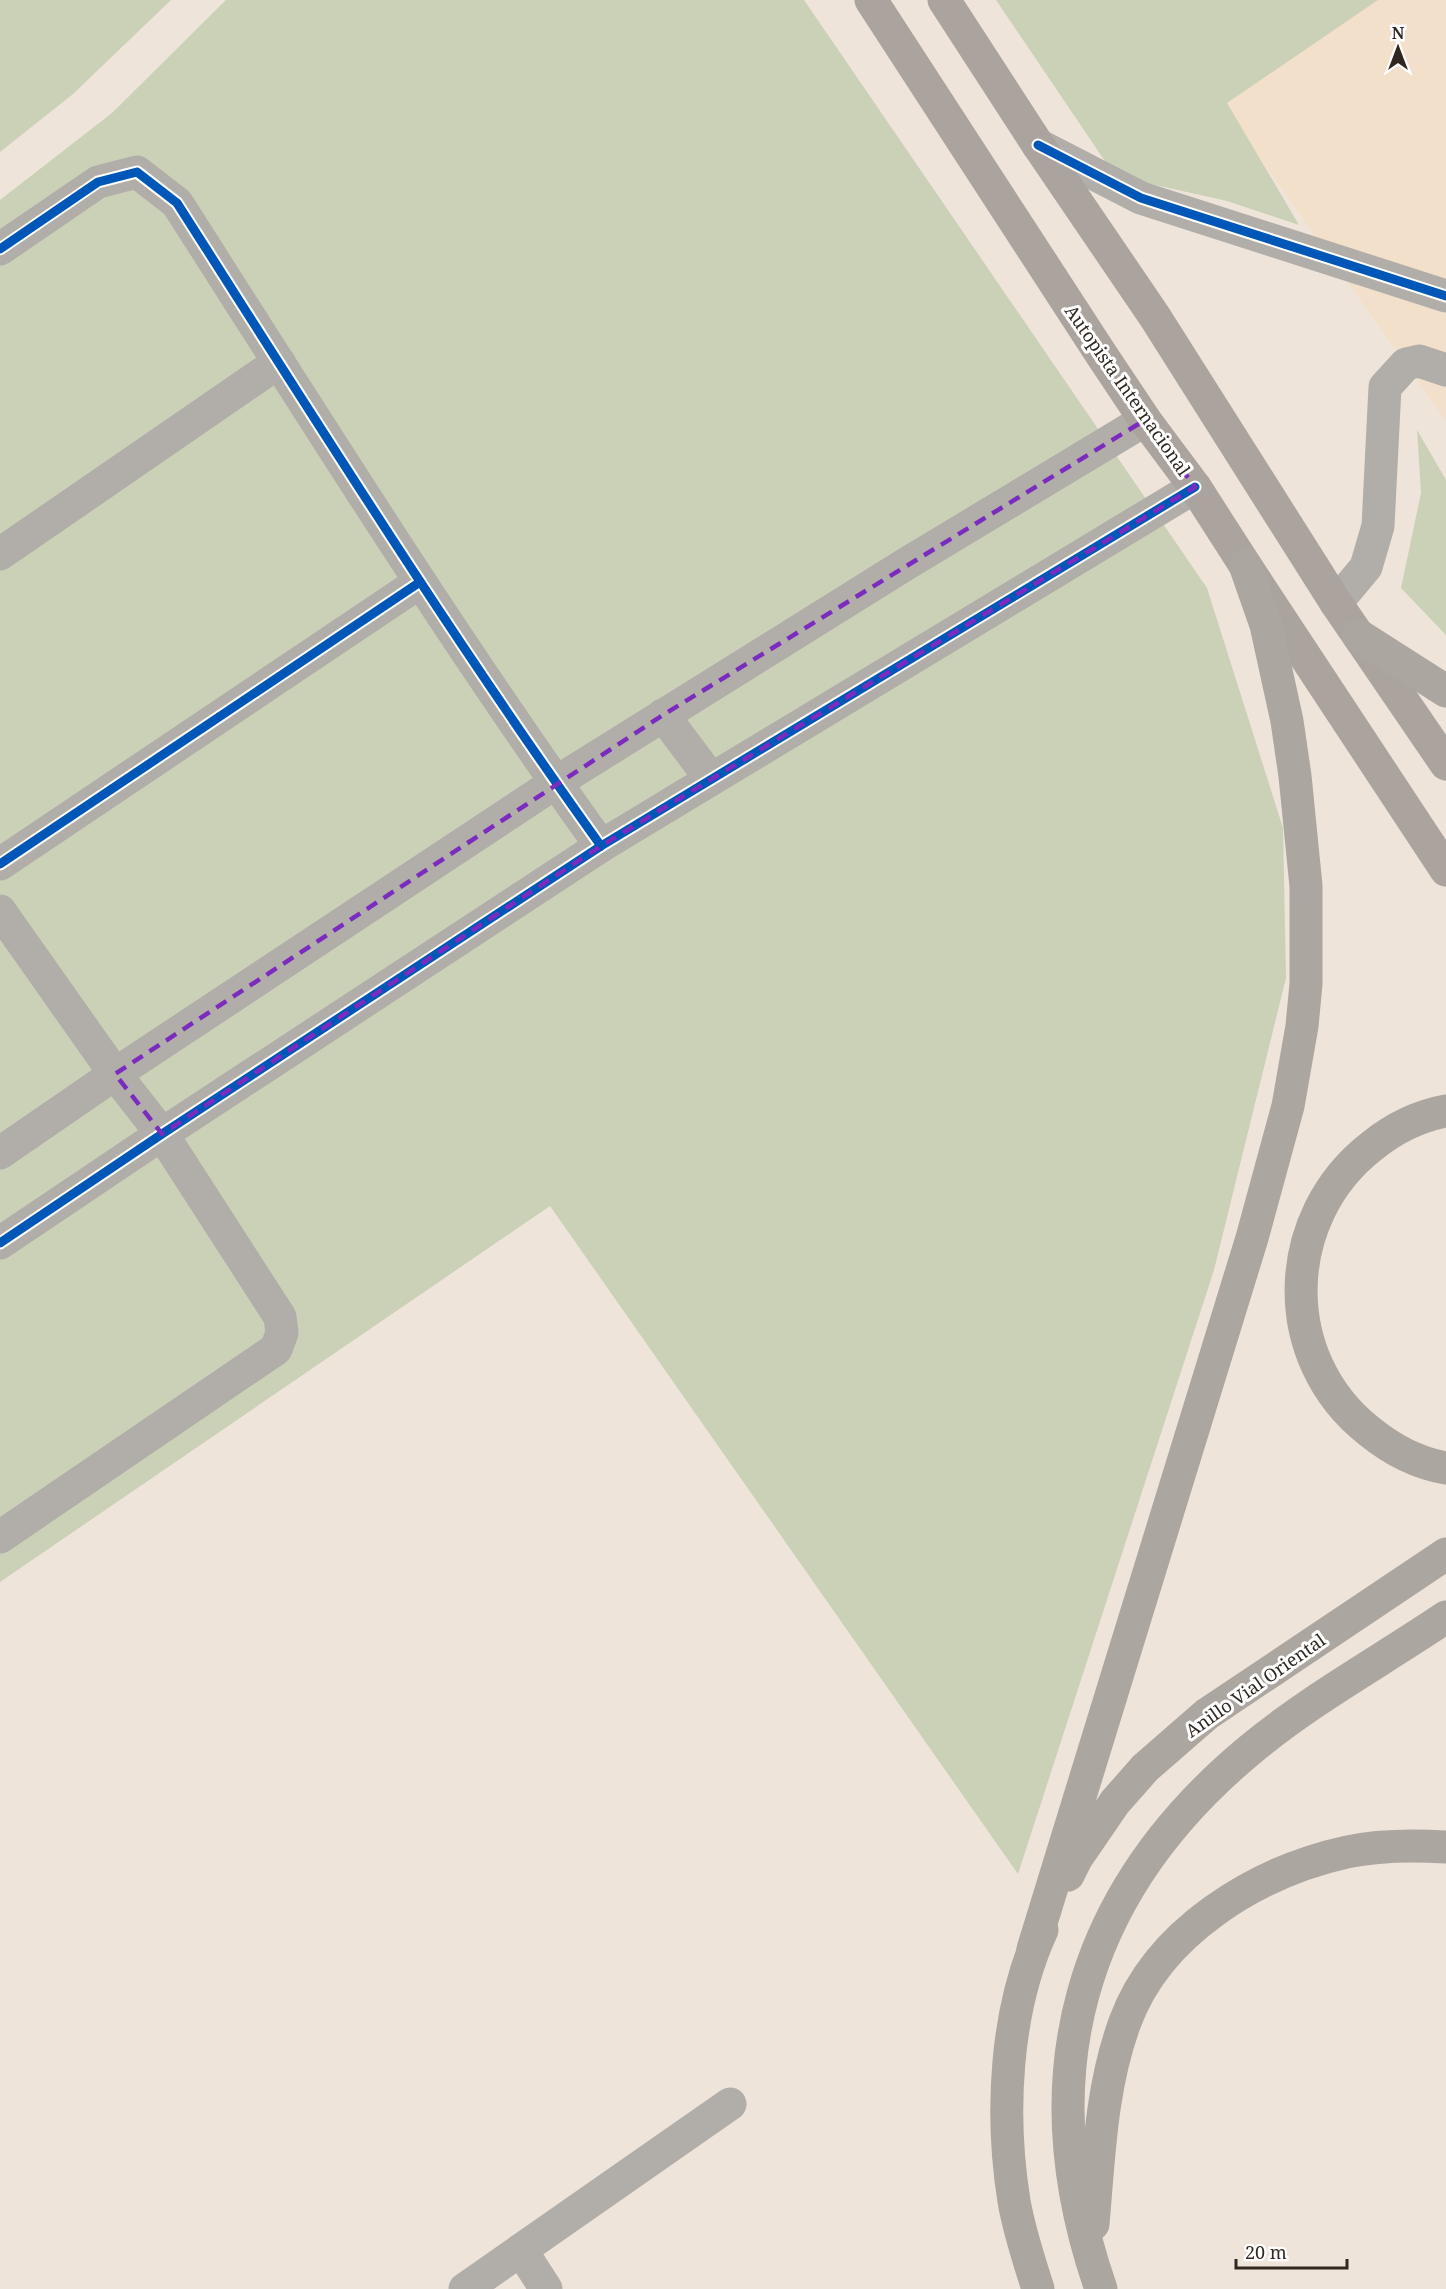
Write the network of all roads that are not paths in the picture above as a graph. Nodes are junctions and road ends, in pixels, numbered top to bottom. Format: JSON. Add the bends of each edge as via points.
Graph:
{"nodes":[{"id":1,"x":871,"y":0,"type":"edge"},
{"id":2,"x":944,"y":0,"type":"edge"},
{"id":3,"x":1038,"y":145,"type":"junction"},
{"id":4,"x":0,"y":249,"type":"edge"},
{"id":5,"x":1446,"y":296,"type":"edge"},
{"id":6,"x":279,"y":362,"type":"junction"},
{"id":7,"x":1446,"y":369,"type":"edge"},
{"id":8,"x":1145,"y":420,"type":"junction"},
{"id":9,"x":1196,"y":487,"type":"junction"},
{"id":10,"x":0,"y":554,"type":"edge"},
{"id":11,"x":1245,"y":565,"type":"junction"},
{"id":12,"x":420,"y":582,"type":"junction"},
{"id":13,"x":1336,"y":603,"type":"junction"},
{"id":14,"x":1358,"y":635,"type":"junction"},
{"id":15,"x":1446,"y":691,"type":"edge"},
{"id":16,"x":663,"y":715,"type":"junction"},
{"id":17,"x":1446,"y":764,"type":"edge"},
{"id":18,"x":711,"y":779,"type":"junction"},
{"id":19,"x":555,"y":783,"type":"junction"},
{"id":20,"x":601,"y":846,"type":"junction"},
{"id":21,"x":0,"y":864,"type":"edge"},
{"id":22,"x":1446,"y":870,"type":"edge"},
{"id":23,"x":0,"y":911,"type":"edge"},
{"id":24,"x":115,"y":1074,"type":"junction"},
{"id":25,"x":1446,"y":1111,"type":"edge"},
{"id":26,"x":162,"y":1134,"type":"junction"},
{"id":27,"x":0,"y":1153,"type":"edge"},
{"id":28,"x":0,"y":1244,"type":"edge"},
{"id":29,"x":1446,"y":1468,"type":"edge"},
{"id":30,"x":0,"y":1537,"type":"edge"},
{"id":31,"x":1446,"y":1554,"type":"edge"},
{"id":32,"x":1446,"y":1617,"type":"edge"},
{"id":33,"x":1446,"y":1847,"type":"edge"},
{"id":34,"x":1033,"y":1949,"type":"junction"},
{"id":35,"x":730,"y":2104,"type":"dead end"},
{"id":36,"x":521,"y":2250,"type":"junction"},
{"id":37,"x":1090,"y":2255,"type":"junction"},
{"id":38,"x":465,"y":2289,"type":"edge"},
{"id":39,"x":546,"y":2289,"type":"edge"},
{"id":40,"x":1038,"y":2289,"type":"edge"},
{"id":41,"x":1101,"y":2289,"type":"edge"}],
"edges":[{"from":1,"to":8,"type":"main road","name":"Autopista Internacional"},
{"from":2,"to":3,"type":"main road"},
{"from":3,"to":5,"type":"street","via":[[1141,198]]},
{"from":3,"to":13,"type":"main road","via":[[1155,317]]},
{"from":4,"to":6,"type":"street","via":[[98,182],[137,172],[177,203]]},
{"from":6,"to":10,"type":"street"},
{"from":6,"to":12,"type":"street"},
{"from":7,"to":13,"type":"street","via":[[1419,361],[1406,364],[1386,387],[1378,526],[1366,567]]},
{"from":8,"to":9,"type":"main road","name":"Autopista Internacional"},
{"from":8,"to":16,"type":"street"},
{"from":9,"to":11,"type":"main road","name":"Autopista Internacional"},
{"from":9,"to":18,"type":"street"},
{"from":11,"to":22,"type":"main road","name":"Autopista Internacional"},
{"from":11,"to":34,"type":"highway","via":[[1266,625],[1295,776],[1306,886],[1302,1026],[1288,1106],[1252,1238]]},
{"from":12,"to":19,"type":"street"},
{"from":12,"to":21,"type":"street"},
{"from":13,"to":14,"type":"main road"},
{"from":14,"to":15,"type":"highway"},
{"from":14,"to":17,"type":"main road"},
{"from":16,"to":18,"type":"street"},
{"from":16,"to":19,"type":"street"},
{"from":18,"to":20,"type":"street"},
{"from":19,"to":20,"type":"street"},
{"from":19,"to":24,"type":"street"},
{"from":20,"to":26,"type":"street"},
{"from":23,"to":24,"type":"street"},
{"from":24,"to":26,"type":"street"},
{"from":24,"to":27,"type":"street"},
{"from":25,"to":29,"type":"highway","via":[[1409,1123],[1383,1137],[1339,1178],[1310,1230],[1301,1288],[1302,1318],[1310,1347],[1338,1400],[1381,1441]]},
{"from":26,"to":28,"type":"street"},
{"from":26,"to":30,"type":"street","via":[[280,1317],[282,1333],[276,1349]]},
{"from":31,"to":34,"type":"highway","name":"Anillo Vial Oriental","via":[[1207,1714],[1145,1768],[1115,1802],[1076,1859]]},
{"from":32,"to":37,"type":"highway","via":[[1301,1711],[1214,1781],[1158,1845],[1115,1911],[1088,1973],[1078,2010],[1068,2086],[1076,2194]]},
{"from":33,"to":37,"type":"highway","via":[[1376,1847],[1296,1867],[1220,1908],[1170,1949],[1143,1984],[1118,2044],[1104,2106]]},
{"from":34,"to":40,"type":"highway","name":"Anillo Vial Oriental","via":[[1010,2053],[1007,2128],[1014,2202]]},
{"from":35,"to":36,"type":"street"},
{"from":36,"to":38,"type":"street"},
{"from":36,"to":39,"type":"street"},
{"from":37,"to":41,"type":"highway"}]}
